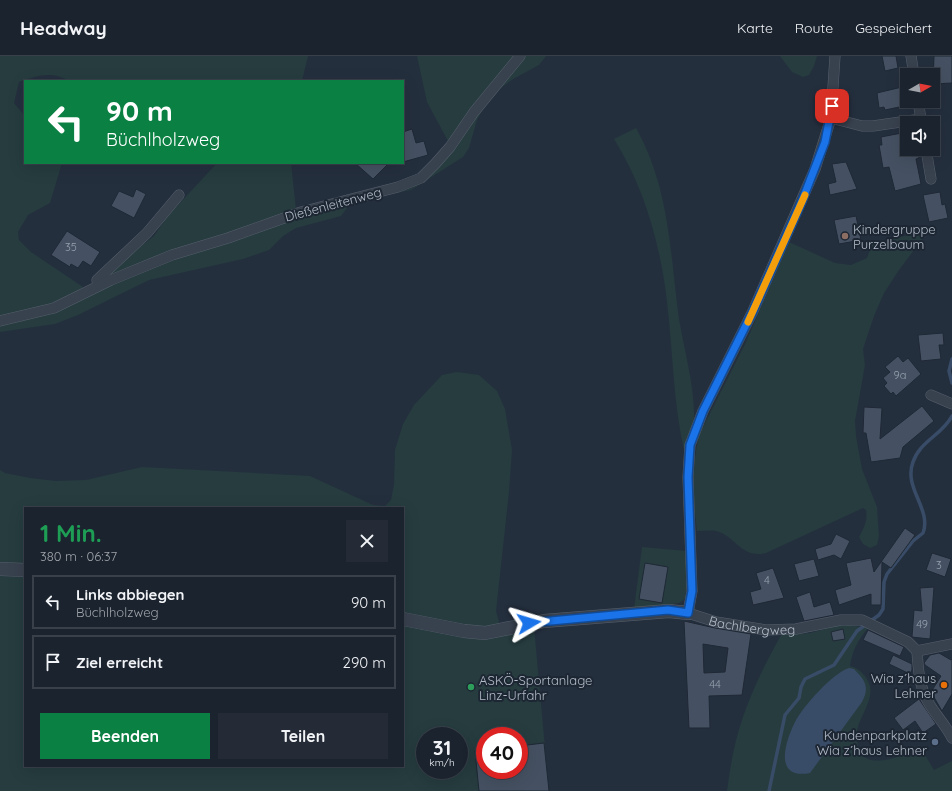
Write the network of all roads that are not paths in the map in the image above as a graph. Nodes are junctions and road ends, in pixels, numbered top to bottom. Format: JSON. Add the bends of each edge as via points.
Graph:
{"nodes":[{"id":1,"x":520,"y":56,"type":"edge"},
{"id":2,"x":835,"y":56,"type":"edge"},
{"id":3,"x":911,"y":56,"type":"edge"},
{"id":4,"x":913,"y":68,"type":"edge"},
{"id":5,"x":831,"y":118,"type":"junction"},
{"id":6,"x":900,"y":123,"type":"edge"},
{"id":7,"x":927,"y":156,"type":"edge"},
{"id":8,"x":931,"y":179,"type":"dead end"},
{"id":9,"x":179,"y":195,"type":"dead end"},
{"id":10,"x":98,"y":286,"type":"junction"},
{"id":11,"x":0,"y":321,"type":"edge"},
{"id":12,"x":931,"y":395,"type":"dead end"},
{"id":13,"x":952,"y":404,"type":"edge"},
{"id":14,"x":0,"y":569,"type":"edge"},
{"id":15,"x":24,"y":570,"type":"edge"},
{"id":16,"x":688,"y":613,"type":"junction"},
{"id":17,"x":404,"y":619,"type":"edge"},
{"id":18,"x":952,"y":644,"type":"edge"},
{"id":19,"x":917,"y":651,"type":"junction"},
{"id":20,"x":952,"y":738,"type":"edge"}],
"edges":[{"from":1,"to":10,"type":"street","name":"Dießenleitenweg","via":[[440,158],[421,178],[398,187],[288,216],[172,255]]},
{"from":2,"to":5,"type":"street"},
{"from":3,"to":4,"type":"street"},
{"from":5,"to":6,"type":"street","via":[[862,126]]},
{"from":5,"to":16,"type":"street","via":[[825,142],[802,201],[753,311],[700,417],[690,445],[688,477],[692,591]]},
{"from":7,"to":8,"type":"street"},
{"from":9,"to":10,"type":"street","via":[[147,233],[97,280]]},
{"from":10,"to":11,"type":"street","name":"Dießenleitenweg","via":[[54,308]]},
{"from":12,"to":13,"type":"street"},
{"from":14,"to":15,"type":"street"},
{"from":16,"to":17,"type":"street","name":"Bachlbergweg","via":[[668,610],[558,620],[529,623],[485,633]]},
{"from":16,"to":19,"type":"street","name":"Bachlbergweg","via":[[716,622],[766,630],[802,628],[854,620],[868,622],[908,642]]},
{"from":18,"to":19,"type":"street"},
{"from":19,"to":20,"type":"street","via":[[920,681],[926,697],[943,720]]}]}
